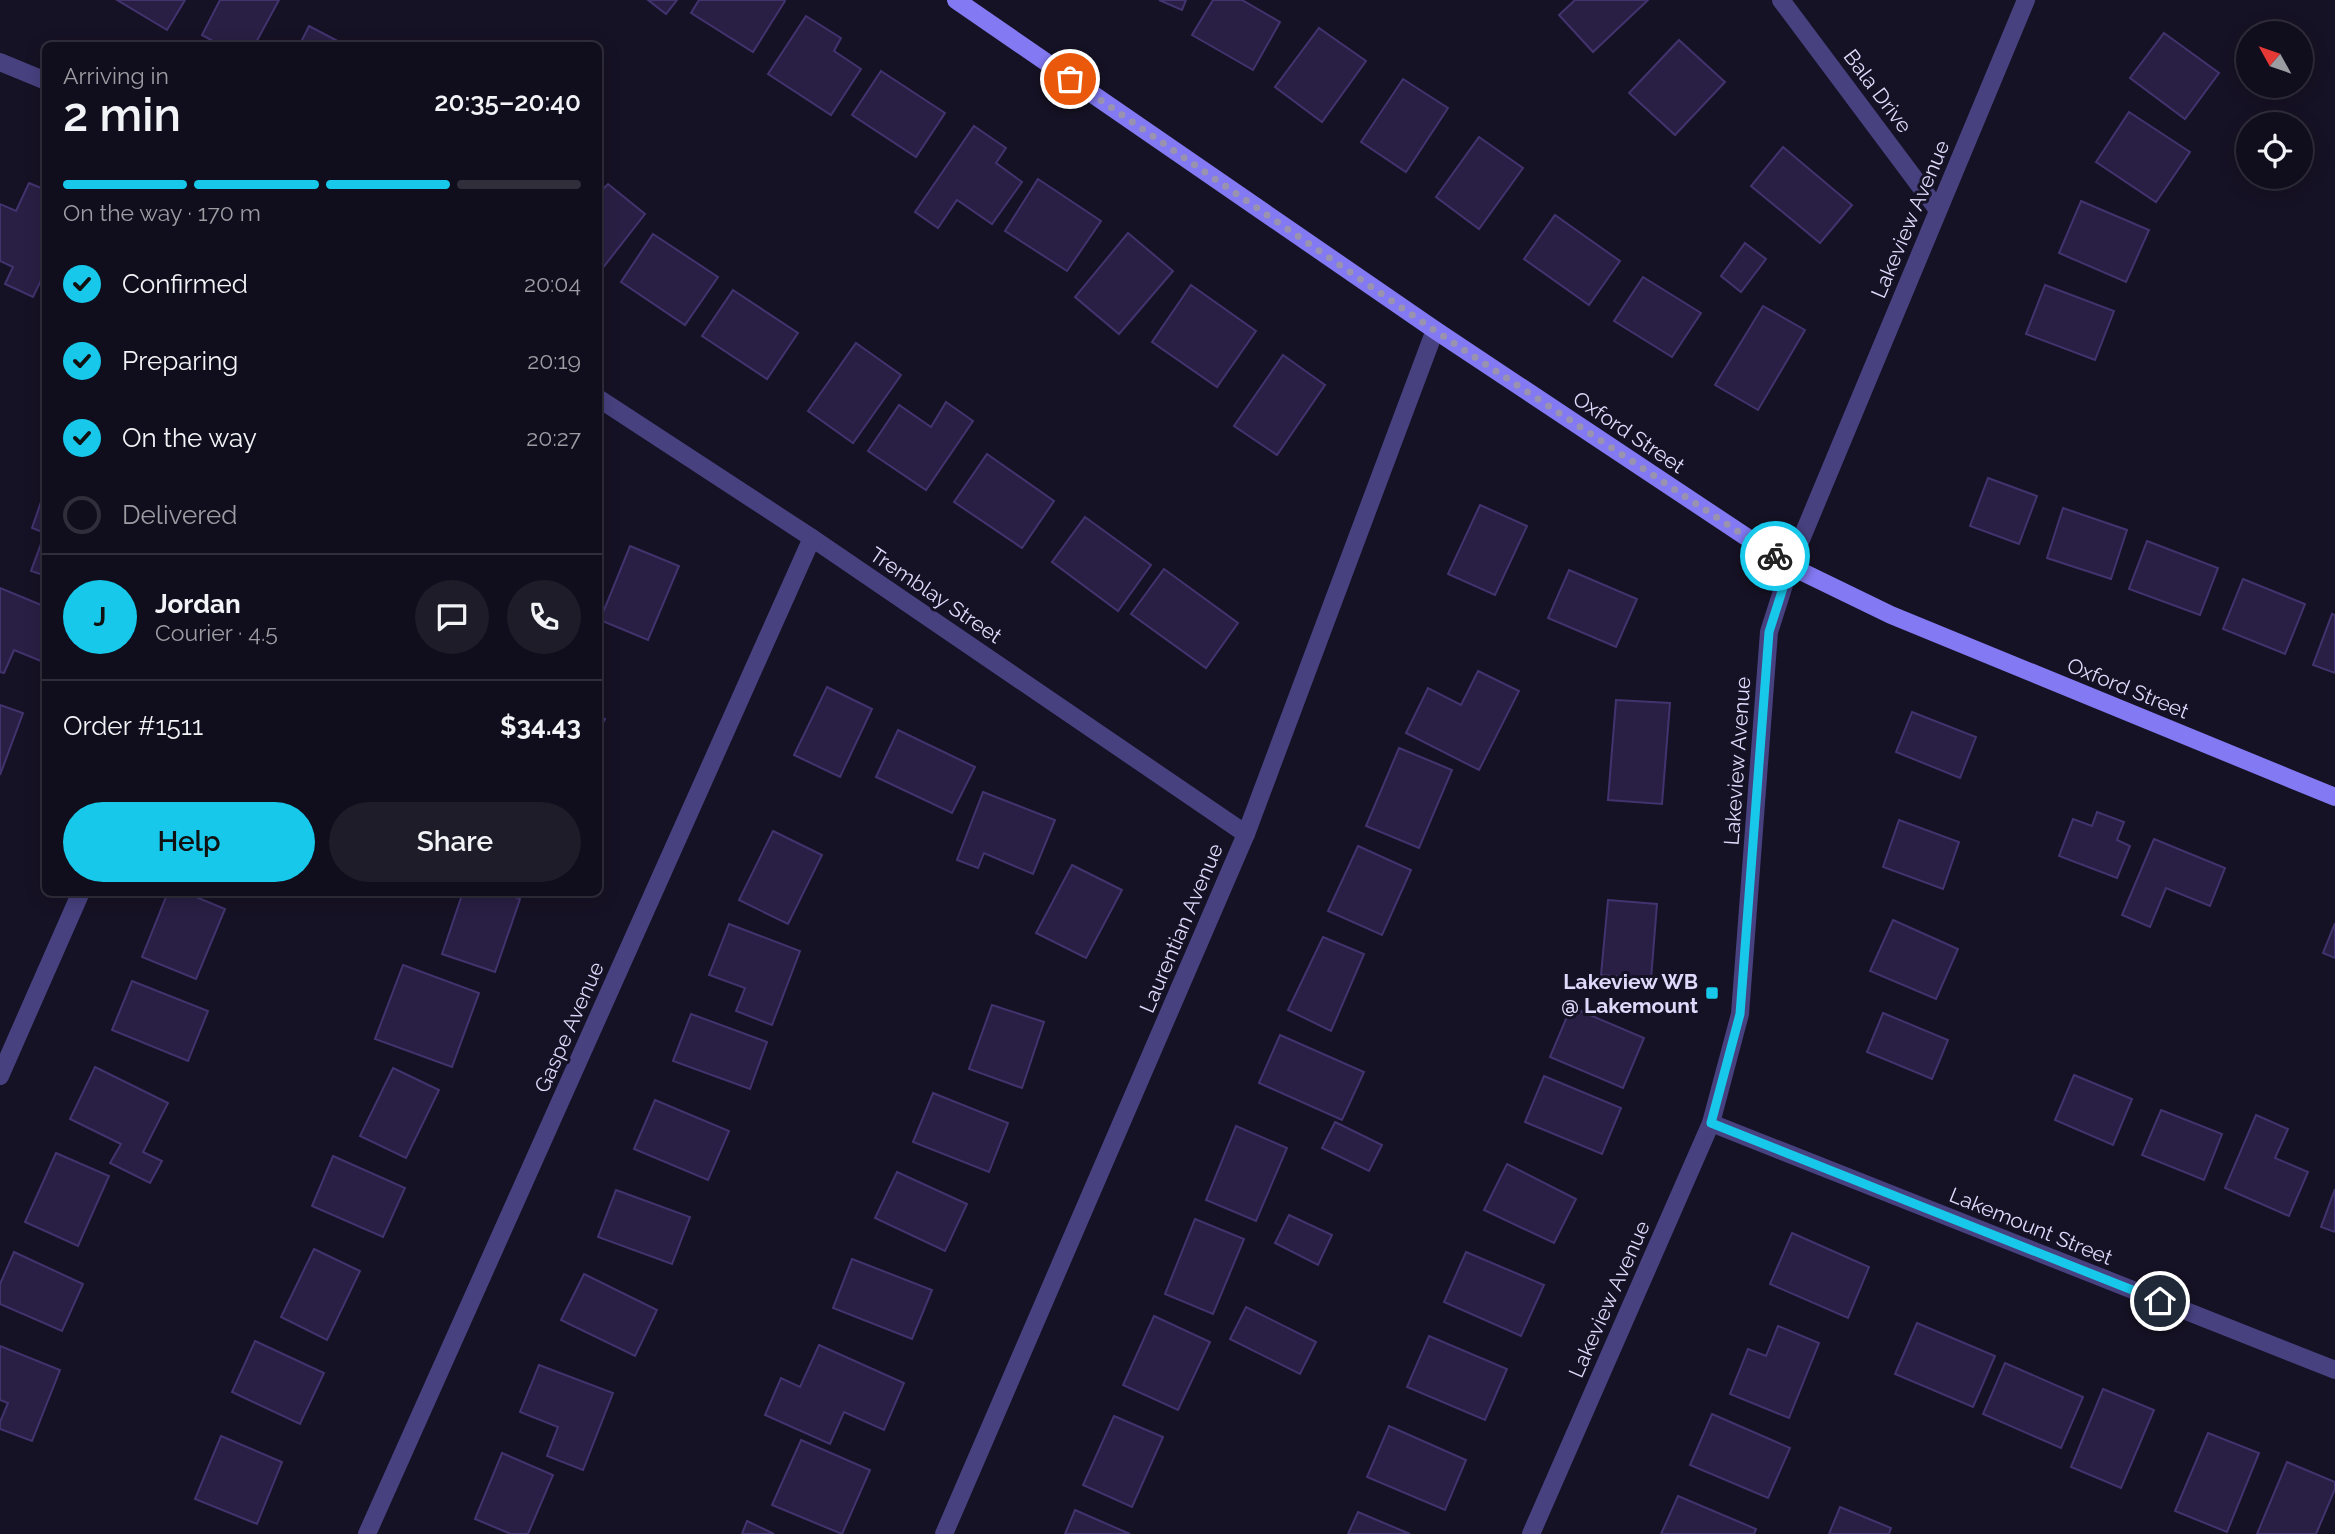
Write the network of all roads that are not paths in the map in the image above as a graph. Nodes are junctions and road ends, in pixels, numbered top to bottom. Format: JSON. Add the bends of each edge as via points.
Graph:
{"nodes":[{"id":1,"x":956,"y":0,"type":"edge"},
{"id":2,"x":1781,"y":0,"type":"edge"},
{"id":3,"x":2026,"y":0,"type":"edge"},
{"id":4,"x":0,"y":62,"type":"edge"},
{"id":5,"x":42,"y":79,"type":"edge"},
{"id":6,"x":1938,"y":210,"type":"junction"},
{"id":7,"x":1434,"y":330,"type":"junction"},
{"id":8,"x":602,"y":401,"type":"edge"},
{"id":9,"x":812,"y":538,"type":"junction"},
{"id":10,"x":1790,"y":566,"type":"junction"},
{"id":11,"x":2335,"y":797,"type":"edge"},
{"id":12,"x":1246,"y":834,"type":"junction"},
{"id":13,"x":79,"y":896,"type":"edge"},
{"id":14,"x":0,"y":1076,"type":"edge"},
{"id":15,"x":1711,"y":1123,"type":"junction"},
{"id":16,"x":2335,"y":1370,"type":"edge"},
{"id":17,"x":367,"y":1534,"type":"edge"},
{"id":18,"x":944,"y":1534,"type":"edge"},
{"id":19,"x":1531,"y":1534,"type":"edge"}],
"edges":[{"from":1,"to":7,"type":"street","name":"Oxford Street"},
{"from":2,"to":6,"type":"street","name":"Bala Drive"},
{"from":3,"to":6,"type":"street","name":"Lakeview Avenue"},
{"from":4,"to":5,"type":"street"},
{"from":6,"to":10,"type":"street","name":"Lakeview Avenue"},
{"from":7,"to":10,"type":"street","name":"Oxford Street"},
{"from":7,"to":12,"type":"street","name":"Laurentian Avenue"},
{"from":8,"to":9,"type":"street","name":"Tremblay Street"},
{"from":9,"to":12,"type":"street","name":"Tremblay Street"},
{"from":9,"to":17,"type":"street","name":"Gaspe Avenue"},
{"from":10,"to":11,"type":"street","name":"Oxford Street","via":[[1891,615]]},
{"from":10,"to":15,"type":"street","name":"Lakeview Avenue","via":[[1769,632],[1740,1014]]},
{"from":12,"to":18,"type":"street","name":"Laurentian Avenue"},
{"from":13,"to":14,"type":"street"},
{"from":15,"to":16,"type":"street","name":"Lakemount Street"},
{"from":15,"to":19,"type":"street","name":"Lakeview Avenue"}]}
